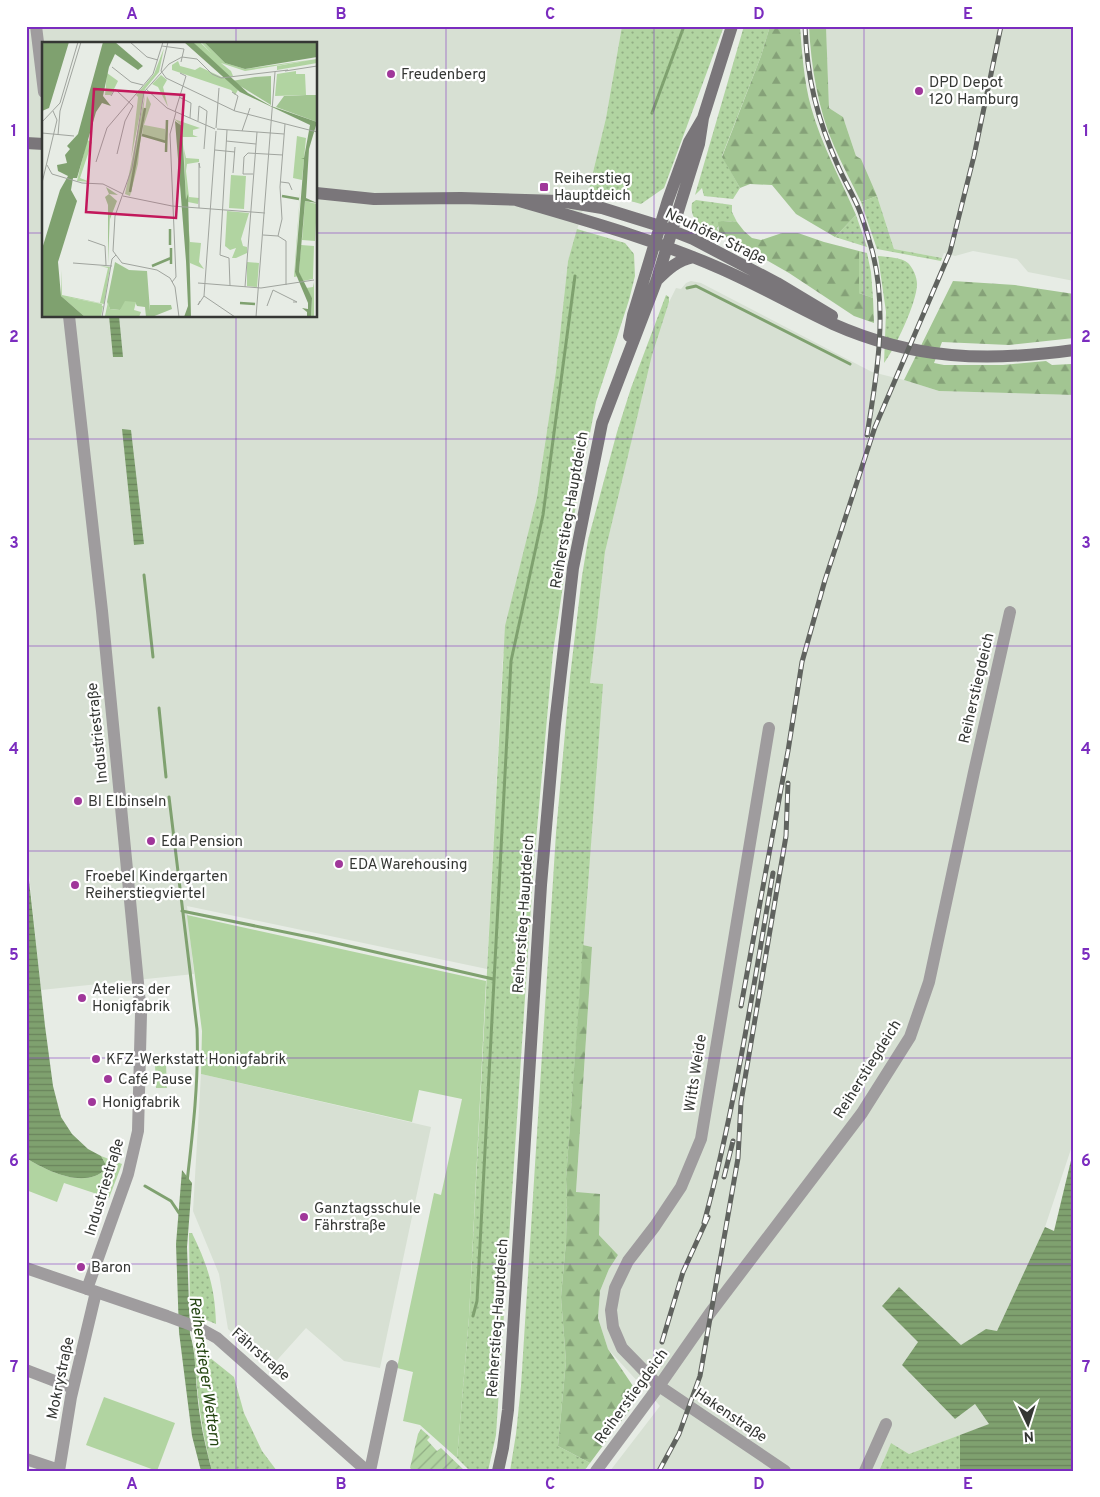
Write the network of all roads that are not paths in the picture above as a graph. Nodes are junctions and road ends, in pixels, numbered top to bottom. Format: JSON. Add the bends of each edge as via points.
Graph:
{"nodes":[{"id":1,"x":36,"y":26,"type":"edge"},
{"id":2,"x":732,"y":26,"type":"edge"},
{"id":3,"x":42,"y":76,"type":"edge"},
{"id":4,"x":26,"y":143,"type":"edge"},
{"id":5,"x":42,"y":144,"type":"edge"},
{"id":6,"x":318,"y":193,"type":"edge"},
{"id":7,"x":516,"y":200,"type":"junction"},
{"id":8,"x":666,"y":228,"type":"junction"},
{"id":9,"x":661,"y":245,"type":"junction"},
{"id":10,"x":693,"y":257,"type":"junction"},
{"id":11,"x":656,"y":282,"type":"junction"},
{"id":12,"x":69,"y":318,"type":"edge"},
{"id":13,"x":859,"y":333,"type":"junction"},
{"id":14,"x":1074,"y":350,"type":"edge"},
{"id":15,"x":623,"y":366,"type":"junction"},
{"id":16,"x":1010,"y":612,"type":"dead end"},
{"id":17,"x":769,"y":728,"type":"dead end"},
{"id":18,"x":26,"y":1268,"type":"edge"},
{"id":19,"x":92,"y":1291,"type":"junction"},
{"id":20,"x":392,"y":1366,"type":"dead end"},
{"id":21,"x":26,"y":1370,"type":"edge"},
{"id":22,"x":659,"y":1386,"type":"junction"},
{"id":23,"x":74,"y":1388,"type":"junction"},
{"id":24,"x":886,"y":1424,"type":"dead end"},
{"id":25,"x":26,"y":1459,"type":"edge"},
{"id":26,"x":59,"y":1470,"type":"edge"},
{"id":27,"x":369,"y":1471,"type":"edge"},
{"id":28,"x":498,"y":1471,"type":"edge"},
{"id":29,"x":596,"y":1471,"type":"edge"},
{"id":30,"x":785,"y":1471,"type":"edge"},
{"id":31,"x":865,"y":1471,"type":"edge"}],
"edges":[{"from":1,"to":3,"type":"street"},
{"from":2,"to":8,"type":"main road","name":"Reiherstieg-Hauptdeich","via":[[703,118],[689,142]]},
{"from":4,"to":5,"type":"main road"},
{"from":6,"to":7,"type":"main road","name":"Neuhöfer Straße","via":[[374,199]]},
{"from":7,"to":8,"type":"main road","name":"Neuhöfer Straße","via":[[580,204]]},
{"from":7,"to":9,"type":"main road","name":"Neuhöfer Straße"},
{"from":8,"to":9,"type":"main road","name":"Reiherstieg-Hauptdeich"},
{"from":8,"to":13,"type":"main road","name":"Neuhöfer Straße","via":[[702,243],[777,283]]},
{"from":9,"to":10,"type":"main road","name":"Neuhöfer Straße"},
{"from":9,"to":11,"type":"main road","name":"Reiherstieg-Hauptdeich"},
{"from":9,"to":15,"type":"main road","name":"Reiherstieg-Hauptdeich","via":[[633,314]]},
{"from":10,"to":11,"type":"main road","via":[[675,264]]},
{"from":10,"to":13,"type":"main road","name":"Neuhöfer Straße"},
{"from":11,"to":15,"type":"main road","name":"Reiherstieg-Hauptdeich"},
{"from":12,"to":19,"type":"street","name":"Industriestraße","via":[[102,611],[141,1014],[138,1131]]},
{"from":13,"to":14,"type":"main road","name":"Neuhöfer Straße","via":[[900,347],[949,356],[1012,357]]},
{"from":15,"to":28,"type":"main road","name":"Reiherstieg-Hauptdeich","via":[[602,423],[573,568],[555,724],[540,885],[508,1410]]},
{"from":16,"to":22,"type":"street","name":"Reiherstiegdeich","via":[[929,982],[910,1037],[862,1112]]},
{"from":17,"to":22,"type":"street","name":"Witts Weide","via":[[701,1138],[681,1187],[628,1261],[615,1288],[611,1310],[613,1327],[622,1348]]},
{"from":18,"to":19,"type":"street","name":"Fährstraße"},
{"from":19,"to":23,"type":"street","name":"Mokrystraße"},
{"from":19,"to":27,"type":"street","name":"Fährstraße","via":[[199,1328],[217,1338]]},
{"from":20,"to":27,"type":"street"},
{"from":21,"to":23,"type":"street"},
{"from":22,"to":29,"type":"street","name":"Reiherstiegdeich"},
{"from":22,"to":30,"type":"street","name":"Hakenstraße"},
{"from":23,"to":26,"type":"street","name":"Mokrystraße"},
{"from":24,"to":31,"type":"street"},
{"from":25,"to":26,"type":"street"}]}
